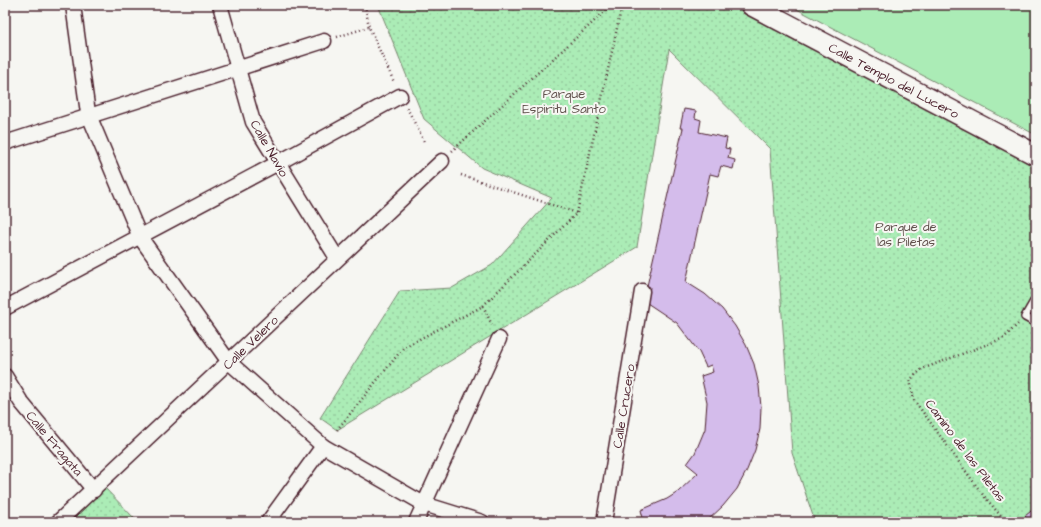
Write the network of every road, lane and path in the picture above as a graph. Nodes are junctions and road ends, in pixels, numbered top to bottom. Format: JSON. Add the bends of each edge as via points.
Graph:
{"nodes":[{"id":1,"x":73,"y":5,"type":"edge"},
{"id":2,"x":220,"y":5,"type":"edge"},
{"id":3,"x":365,"y":5,"type":"edge"},
{"id":4,"x":612,"y":5,"type":"edge"},
{"id":5,"x":622,"y":5,"type":"edge"},
{"id":6,"x":751,"y":5,"type":"edge"},
{"id":7,"x":369,"y":27,"type":"junction"},
{"id":8,"x":324,"y":41,"type":"joint"},
{"id":9,"x":237,"y":69,"type":"junction"},
{"id":10,"x":400,"y":96,"type":"junction"},
{"id":11,"x":89,"y":116,"type":"junction"},
{"id":12,"x":5,"y":143,"type":"edge"},
{"id":13,"x":425,"y":144,"type":"dead end"},
{"id":14,"x":1036,"y":155,"type":"edge"},
{"id":15,"x":442,"y":161,"type":"joint"},
{"id":16,"x":278,"y":163,"type":"junction"},
{"id":17,"x":462,"y":175,"type":"dead end"},
{"id":18,"x":576,"y":213,"type":"junction"},
{"id":19,"x":140,"y":237,"type":"junction"},
{"id":20,"x":337,"y":258,"type":"junction"},
{"id":21,"x":642,"y":291,"type":"dead end"},
{"id":22,"x":1036,"y":298,"type":"edge"},
{"id":23,"x":484,"y":306,"type":"junction"},
{"id":24,"x":5,"y":308,"type":"edge"},
{"id":25,"x":1025,"y":316,"type":"junction"},
{"id":26,"x":1036,"y":323,"type":"edge"},
{"id":27,"x":499,"y":339,"type":"joint"},
{"id":28,"x":229,"y":362,"type":"junction"},
{"id":29,"x":5,"y":376,"type":"edge"},
{"id":30,"x":337,"y":430,"type":"dead end"},
{"id":31,"x":323,"y":446,"type":"junction"},
{"id":32,"x":94,"y":490,"type":"junction"},
{"id":33,"x":424,"y":504,"type":"junction"},
{"id":34,"x":58,"y":522,"type":"edge"},
{"id":35,"x":268,"y":522,"type":"edge"},
{"id":36,"x":416,"y":522,"type":"edge"},
{"id":37,"x":482,"y":522,"type":"edge"},
{"id":38,"x":604,"y":522,"type":"edge"},
{"id":39,"x":1006,"y":522,"type":"edge"}],
"edges":[{"from":1,"to":11,"type":"street"},
{"from":2,"to":9,"type":"street","name":"Calle Navío"},
{"from":3,"to":7,"type":"path"},
{"from":4,"to":15,"type":"path"},
{"from":5,"to":18,"type":"path"},
{"from":6,"to":14,"type":"street","name":"Calle Templo del Lucero"},
{"from":7,"to":8,"type":"path"},
{"from":7,"to":10,"type":"path"},
{"from":8,"to":9,"type":"street"},
{"from":9,"to":11,"type":"street"},
{"from":9,"to":16,"type":"street","name":"Calle Navío","via":[[253,122]]},
{"from":10,"to":13,"type":"path"},
{"from":10,"to":16,"type":"street"},
{"from":11,"to":12,"type":"street"},
{"from":11,"to":19,"type":"street"},
{"from":15,"to":20,"type":"street","name":"Calle Velero"},
{"from":16,"to":19,"type":"street"},
{"from":16,"to":20,"type":"street","name":"Calle Navío"},
{"from":17,"to":18,"type":"path"},
{"from":18,"to":23,"type":"path"},
{"from":19,"to":24,"type":"street"},
{"from":19,"to":28,"type":"street"},
{"from":20,"to":28,"type":"street","name":"Calle Velero"},
{"from":21,"to":38,"type":"street","name":"Calle Crucero"},
{"from":22,"to":25,"type":"lane"},
{"from":23,"to":27,"type":"path"},
{"from":23,"to":30,"type":"path","via":[[404,347]]},
{"from":25,"to":26,"type":"lane"},
{"from":25,"to":39,"type":"path","name":"Camino de las Piletas","via":[[1004,338],[922,369],[910,380],[914,400],[983,496]]},
{"from":27,"to":33,"type":"street"},
{"from":28,"to":31,"type":"street"},
{"from":28,"to":32,"type":"street","name":"Calle Velero"},
{"from":29,"to":32,"type":"street","name":"Calle Fragata","via":[[21,402]]},
{"from":31,"to":33,"type":"street"},
{"from":31,"to":35,"type":"street"},
{"from":32,"to":34,"type":"street","name":"Calle Velero"},
{"from":33,"to":36,"type":"street"},
{"from":33,"to":37,"type":"street"}]}
